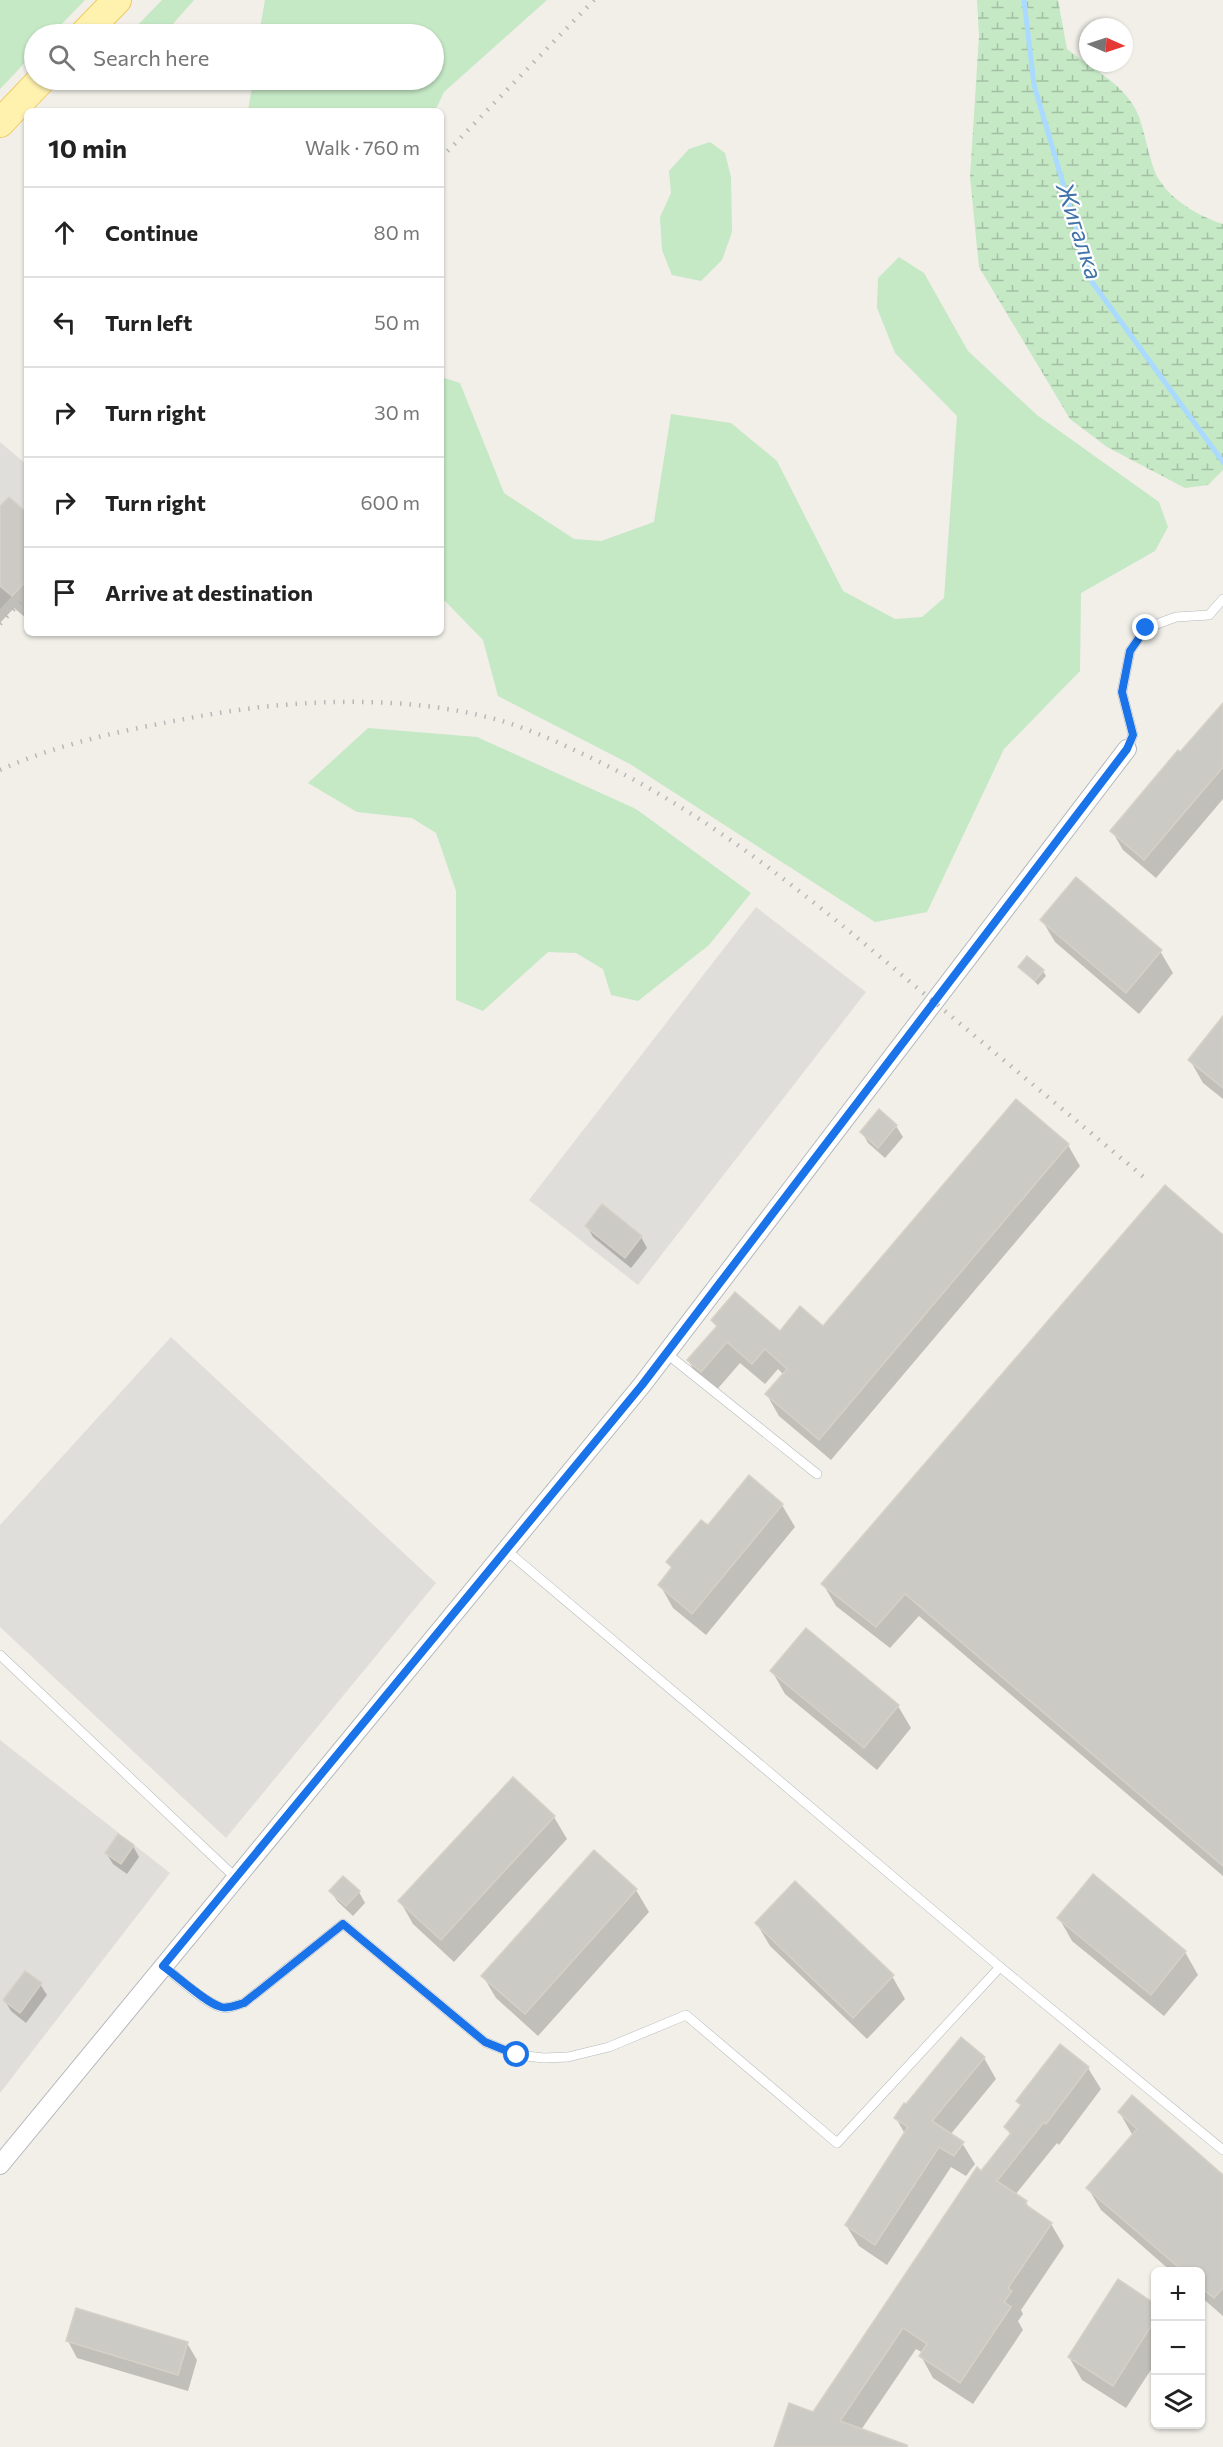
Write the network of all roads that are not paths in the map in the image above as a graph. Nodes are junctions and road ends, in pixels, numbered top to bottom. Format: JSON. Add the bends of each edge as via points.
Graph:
{"nodes":[{"id":1,"x":117,"y":0,"type":"edge"},
{"id":2,"x":94,"y":24,"type":"edge"},
{"id":3,"x":31,"y":90,"type":"edge"},
{"id":4,"x":0,"y":123,"type":"edge"},
{"id":5,"x":1223,"y":599,"type":"edge"},
{"id":6,"x":1127,"y":749,"type":"joint"},
{"id":7,"x":666,"y":1353,"type":"junction"},
{"id":8,"x":817,"y":1474,"type":"dead end"},
{"id":9,"x":507,"y":1551,"type":"junction"},
{"id":10,"x":0,"y":1655,"type":"edge"},
{"id":11,"x":236,"y":1878,"type":"junction"},
{"id":12,"x":163,"y":1966,"type":"junction"},
{"id":13,"x":1000,"y":1967,"type":"junction"},
{"id":14,"x":1223,"y":2150,"type":"edge"},
{"id":15,"x":0,"y":2165,"type":"edge"}],
"edges":[{"from":1,"to":2,"type":"main road"},
{"from":3,"to":4,"type":"main road"},
{"from":5,"to":6,"type":"lane","via":[[1209,615],[1176,617],[1146,628],[1130,651],[1122,692],[1133,735]]},
{"from":6,"to":7,"type":"street"},
{"from":7,"to":8,"type":"lane"},
{"from":7,"to":9,"type":"street"},
{"from":9,"to":11,"type":"street"},
{"from":9,"to":13,"type":"lane"},
{"from":10,"to":11,"type":"lane"},
{"from":11,"to":12,"type":"street"},
{"from":12,"to":13,"type":"lane","via":[[221,2008],[231,2007],[244,2003],[343,1924],[485,2042],[517,2055],[568,2057],[609,2047],[686,2015],[837,2143]]},
{"from":12,"to":15,"type":"street"},
{"from":13,"to":14,"type":"lane"}]}
